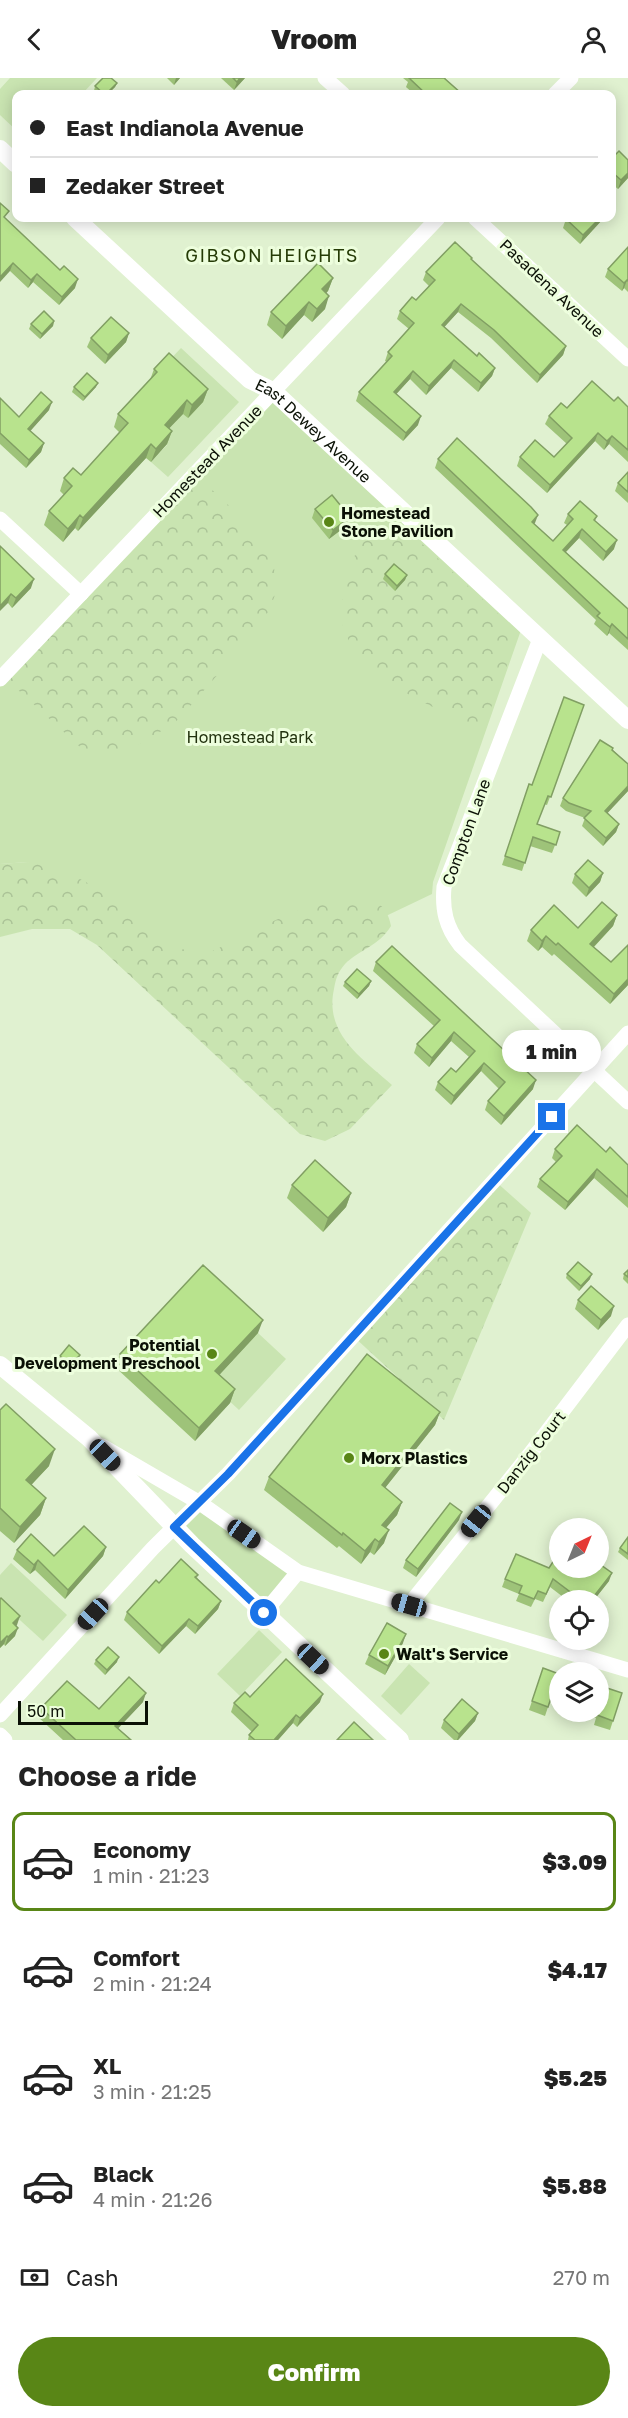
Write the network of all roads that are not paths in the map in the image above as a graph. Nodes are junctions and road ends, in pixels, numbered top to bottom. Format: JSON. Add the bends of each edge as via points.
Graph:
{"nodes":[{"id":1,"x":325,"y":78,"type":"edge"},
{"id":2,"x":571,"y":78,"type":"edge"},
{"id":3,"x":338,"y":90,"type":"edge"},
{"id":4,"x":559,"y":90,"type":"edge"},
{"id":5,"x":0,"y":148,"type":"edge"},
{"id":6,"x":12,"y":160,"type":"edge"},
{"id":7,"x":79,"y":222,"type":"edge"},
{"id":8,"x":434,"y":222,"type":"edge"},
{"id":9,"x":479,"y":222,"type":"edge"},
{"id":10,"x":628,"y":359,"type":"edge"},
{"id":11,"x":273,"y":391,"type":"junction"},
{"id":12,"x":0,"y":519,"type":"edge"},
{"id":13,"x":81,"y":594,"type":"junction"},
{"id":14,"x":540,"y":639,"type":"junction"},
{"id":15,"x":0,"y":679,"type":"edge"},
{"id":16,"x":628,"y":720,"type":"edge"},
{"id":17,"x":628,"y":1033,"type":"edge"},
{"id":18,"x":594,"y":1070,"type":"junction"},
{"id":19,"x":628,"y":1102,"type":"edge"},
{"id":20,"x":628,"y":1325,"type":"edge"},
{"id":21,"x":0,"y":1365,"type":"edge"},
{"id":22,"x":89,"y":1438,"type":"junction"},
{"id":23,"x":200,"y":1503,"type":"junction"},
{"id":24,"x":174,"y":1527,"type":"junction"},
{"id":25,"x":298,"y":1572,"type":"junction"},
{"id":26,"x":409,"y":1605,"type":"junction"},
{"id":27,"x":264,"y":1613,"type":"junction"},
{"id":28,"x":628,"y":1670,"type":"edge"},
{"id":29,"x":0,"y":1715,"type":"edge"},
{"id":30,"x":0,"y":1735,"type":"edge"},
{"id":31,"x":5,"y":1740,"type":"edge"},
{"id":32,"x":400,"y":1740,"type":"edge"}],
"edges":[{"from":1,"to":3,"type":"street"},
{"from":2,"to":4,"type":"street"},
{"from":5,"to":6,"type":"street"},
{"from":7,"to":11,"type":"street","name":"East Dewey Avenue","via":[[250,380]]},
{"from":8,"to":11,"type":"street","name":"Homestead Avenue"},
{"from":9,"to":10,"type":"street","name":"Pasadena Avenue"},
{"from":11,"to":13,"type":"street","name":"Homestead Avenue"},
{"from":11,"to":14,"type":"street","name":"East Dewey Avenue"},
{"from":12,"to":13,"type":"street"},
{"from":13,"to":15,"type":"street","name":"Homestead Avenue"},
{"from":14,"to":16,"type":"street","name":"East Dewey Avenue"},
{"from":14,"to":18,"type":"street","name":"Compton Lane","via":[[444,887],[442,905],[448,927],[460,945]]},
{"from":17,"to":18,"type":"street"},
{"from":18,"to":19,"type":"street","name":"Compton Lane"},
{"from":18,"to":23,"type":"street"},
{"from":20,"to":26,"type":"street","name":"Danzig Court","via":[[531,1454]]},
{"from":21,"to":22,"type":"street"},
{"from":22,"to":23,"type":"street"},
{"from":22,"to":24,"type":"street"},
{"from":23,"to":24,"type":"street"},
{"from":23,"to":25,"type":"street"},
{"from":24,"to":27,"type":"street"},
{"from":24,"to":29,"type":"street"},
{"from":25,"to":26,"type":"street"},
{"from":25,"to":27,"type":"street"},
{"from":26,"to":28,"type":"street"},
{"from":27,"to":32,"type":"street"},
{"from":30,"to":31,"type":"street"}]}
